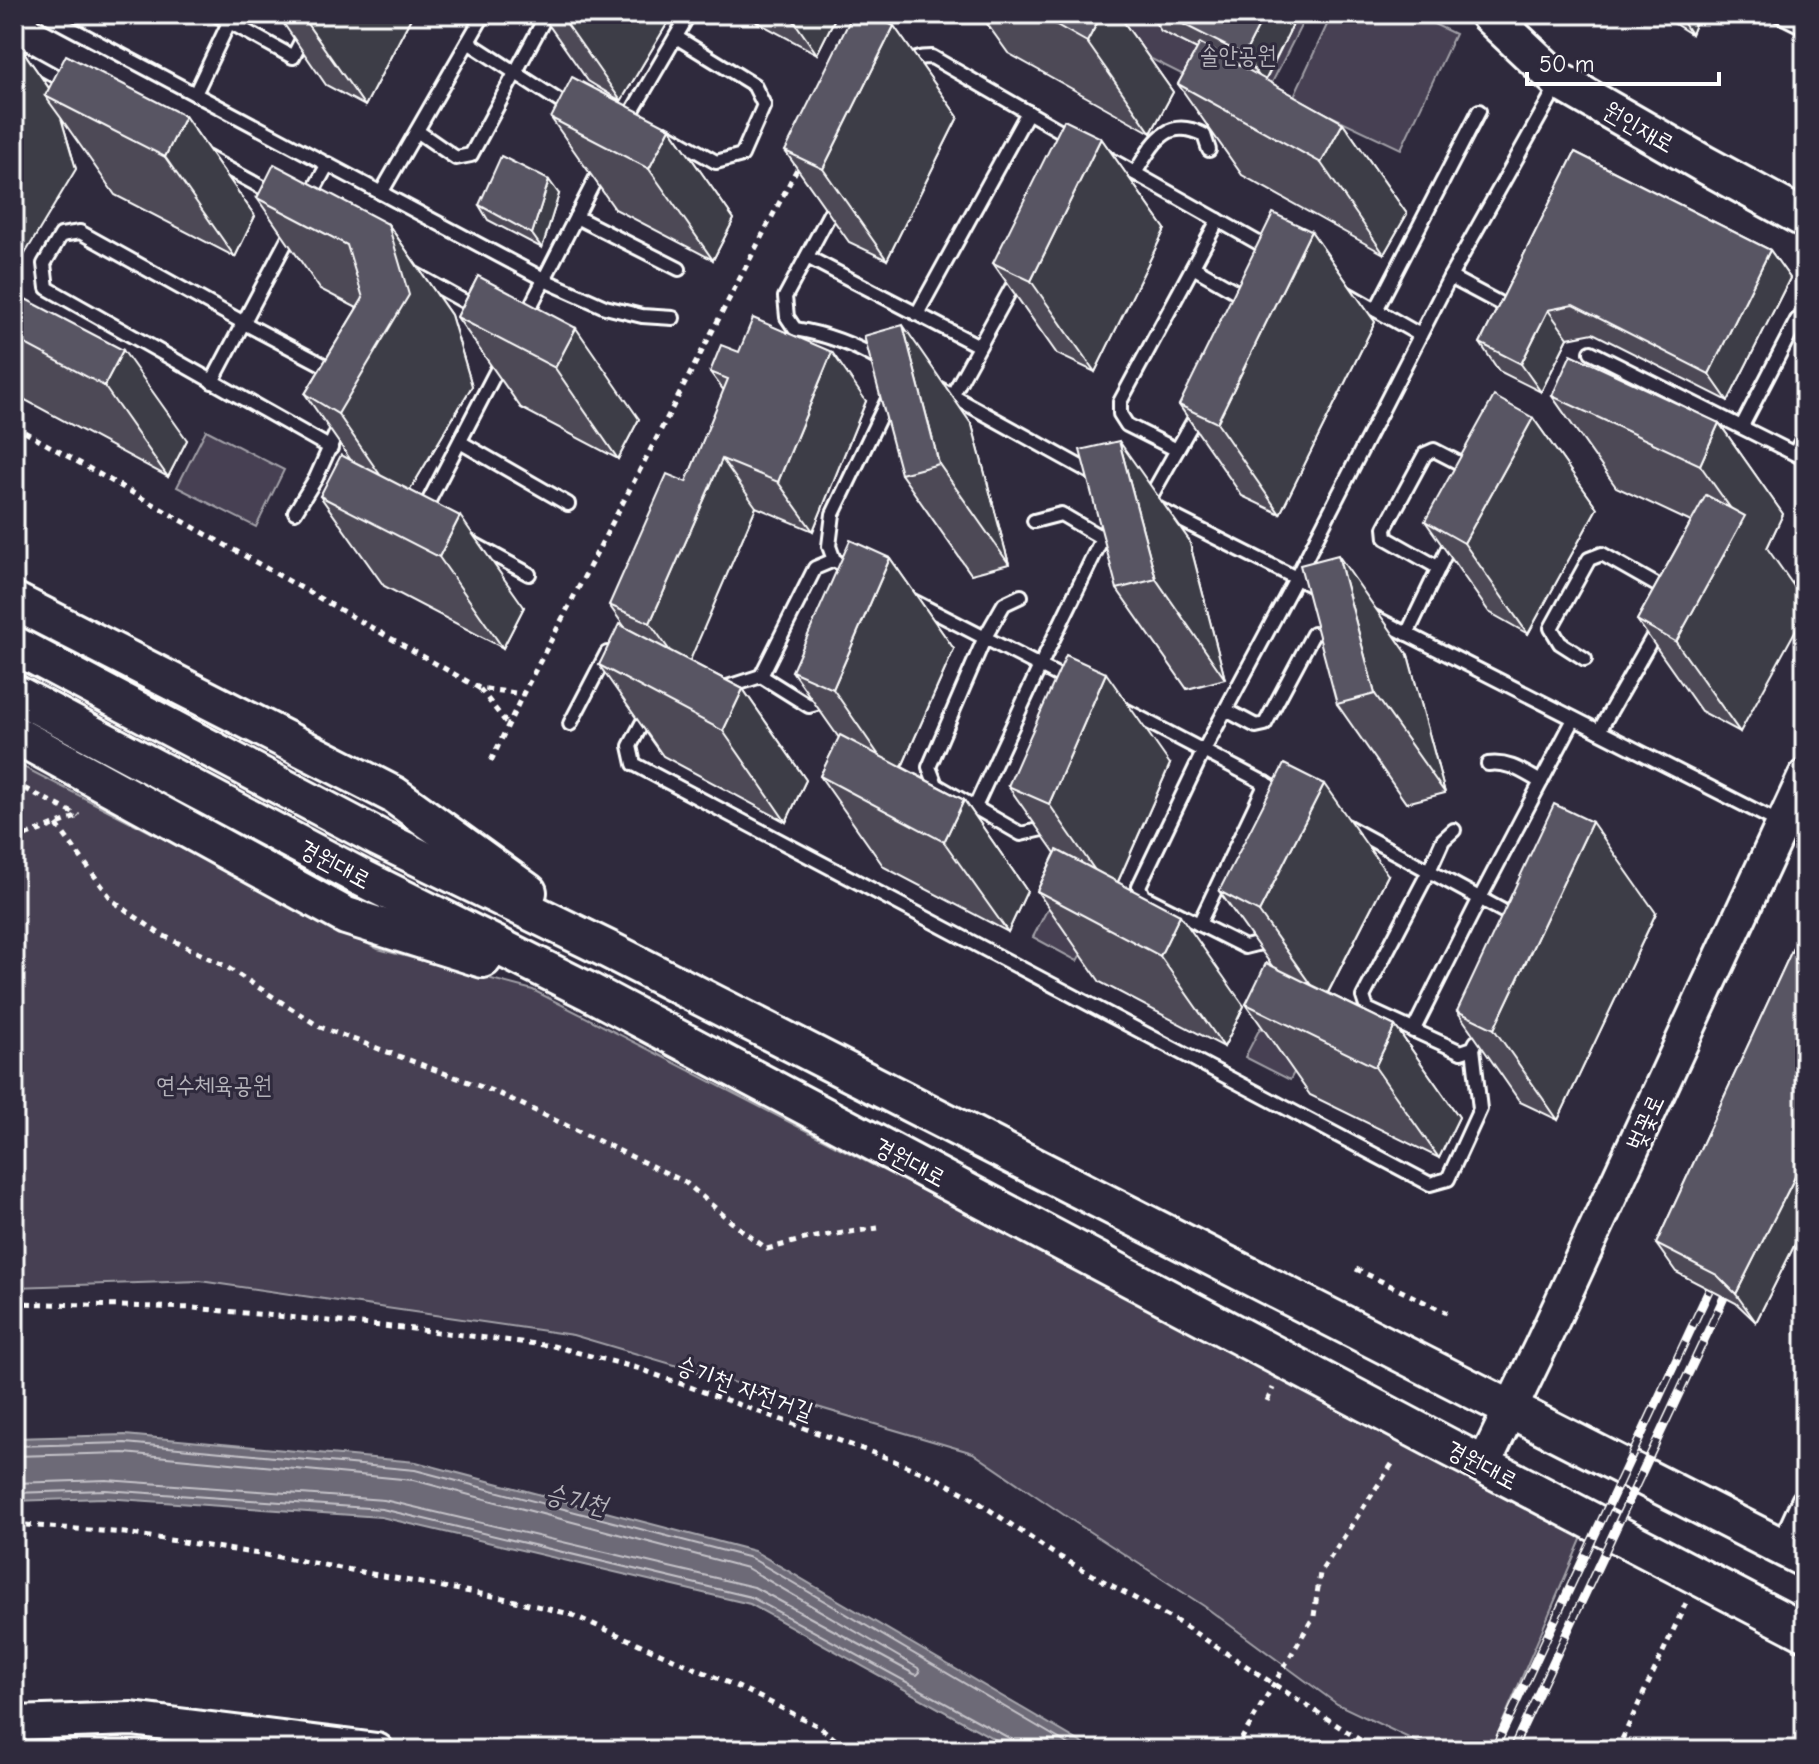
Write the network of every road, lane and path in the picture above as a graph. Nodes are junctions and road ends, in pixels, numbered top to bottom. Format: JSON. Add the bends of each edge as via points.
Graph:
{"nodes":[{"id":1,"x":215,"y":14,"type":"edge"},
{"id":2,"x":315,"y":14,"type":"edge"},
{"id":3,"x":484,"y":14,"type":"edge"},
{"id":4,"x":547,"y":14,"type":"edge"},
{"id":5,"x":689,"y":14,"type":"edge"},
{"id":6,"x":1488,"y":14,"type":"edge"},
{"id":7,"x":1777,"y":14,"type":"edge"},
{"id":8,"x":47,"y":15,"type":"edge"},
{"id":9,"x":232,"y":18,"type":"edge"},
{"id":10,"x":1805,"y":28,"type":"edge"},
{"id":11,"x":676,"y":37,"type":"junction"},
{"id":12,"x":468,"y":42,"type":"junction"},
{"id":13,"x":14,"y":53,"type":"edge"},
{"id":14,"x":515,"y":73,"type":"junction"},
{"id":15,"x":902,"y":76,"type":"dead end"},
{"id":16,"x":1559,"y":81,"type":"junction"},
{"id":17,"x":83,"y":91,"type":"edge"},
{"id":18,"x":195,"y":94,"type":"junction"},
{"id":19,"x":1479,"y":111,"type":"dead end"},
{"id":20,"x":1028,"y":112,"type":"junction"},
{"id":21,"x":631,"y":113,"type":"junction"},
{"id":22,"x":579,"y":114,"type":"edge"},
{"id":23,"x":644,"y":120,"type":"edge"},
{"id":24,"x":656,"y":127,"type":"edge"},
{"id":25,"x":417,"y":131,"type":"junction"},
{"id":26,"x":617,"y":138,"type":"edge"},
{"id":27,"x":193,"y":150,"type":"dead end"},
{"id":28,"x":1209,"y":150,"type":"edge"},
{"id":29,"x":610,"y":151,"type":"edge"},
{"id":30,"x":804,"y":156,"type":"edge"},
{"id":31,"x":328,"y":164,"type":"junction"},
{"id":32,"x":1135,"y":173,"type":"junction"},
{"id":33,"x":844,"y":187,"type":"edge"},
{"id":34,"x":381,"y":193,"type":"junction"},
{"id":35,"x":289,"y":203,"type":"edge"},
{"id":36,"x":576,"y":217,"type":"junction"},
{"id":37,"x":1805,"y":219,"type":"edge"},
{"id":38,"x":1218,"y":220,"type":"junction"},
{"id":39,"x":807,"y":257,"type":"junction"},
{"id":40,"x":1285,"y":258,"type":"edge"},
{"id":41,"x":1023,"y":266,"type":"edge"},
{"id":42,"x":1193,"y":267,"type":"junction"},
{"id":43,"x":679,"y":269,"type":"dead end"},
{"id":44,"x":410,"y":271,"type":"dead end"},
{"id":45,"x":1450,"y":277,"type":"junction"},
{"id":46,"x":545,"y":279,"type":"junction"},
{"id":47,"x":1337,"y":288,"type":"dead end"},
{"id":48,"x":1265,"y":293,"type":"edge"},
{"id":49,"x":1376,"y":310,"type":"junction"},
{"id":50,"x":1514,"y":311,"type":"edge"},
{"id":51,"x":917,"y":314,"type":"junction"},
{"id":52,"x":490,"y":317,"type":"edge"},
{"id":53,"x":1805,"y":317,"type":"edge"},
{"id":54,"x":673,"y":318,"type":"dead end"},
{"id":55,"x":244,"y":323,"type":"junction"},
{"id":56,"x":517,"y":332,"type":"edge"},
{"id":57,"x":1420,"y":335,"type":"junction"},
{"id":58,"x":979,"y":346,"type":"junction"},
{"id":59,"x":1591,"y":352,"type":"dead end"},
{"id":60,"x":506,"y":353,"type":"edge"},
{"id":61,"x":889,"y":364,"type":"edge"},
{"id":62,"x":348,"y":377,"type":"edge"},
{"id":63,"x":924,"y":381,"type":"dead end"},
{"id":64,"x":212,"y":382,"type":"junction"},
{"id":65,"x":894,"y":385,"type":"edge"},
{"id":66,"x":952,"y":396,"type":"junction"},
{"id":67,"x":1206,"y":398,"type":"edge"},
{"id":68,"x":348,"y":407,"type":"edge"},
{"id":69,"x":14,"y":426,"type":"edge"},
{"id":70,"x":1742,"y":426,"type":"junction"},
{"id":71,"x":1805,"y":434,"type":"edge"},
{"id":72,"x":460,"y":442,"type":"junction"},
{"id":73,"x":331,"y":448,"type":"junction"},
{"id":74,"x":1177,"y":450,"type":"junction"},
{"id":75,"x":1800,"y":456,"type":"edge"},
{"id":76,"x":316,"y":478,"type":"junction"},
{"id":77,"x":1481,"y":481,"type":"edge"},
{"id":78,"x":328,"y":485,"type":"edge"},
{"id":79,"x":1112,"y":485,"type":"edge"},
{"id":80,"x":568,"y":504,"type":"dead end"},
{"id":81,"x":295,"y":512,"type":"dead end"},
{"id":82,"x":1114,"y":515,"type":"edge"},
{"id":83,"x":422,"y":516,"type":"junction"},
{"id":84,"x":406,"y":519,"type":"edge"},
{"id":85,"x":1034,"y":521,"type":"dead end"},
{"id":86,"x":435,"y":523,"type":"edge"},
{"id":87,"x":1457,"y":530,"type":"edge"},
{"id":88,"x":462,"y":538,"type":"dead end"},
{"id":89,"x":1102,"y":538,"type":"junction"},
{"id":90,"x":834,"y":560,"type":"junction"},
{"id":91,"x":1439,"y":568,"type":"junction"},
{"id":92,"x":529,"y":574,"type":"dead end"},
{"id":93,"x":1296,"y":578,"type":"junction"},
{"id":94,"x":870,"y":579,"type":"edge"},
{"id":95,"x":894,"y":591,"type":"dead end"},
{"id":96,"x":1021,"y":596,"type":"dead end"},
{"id":97,"x":1337,"y":599,"type":"edge"},
{"id":98,"x":14,"y":601,"type":"edge"},
{"id":99,"x":1672,"y":603,"type":"edge"},
{"id":100,"x":1365,"y":613,"type":"dead end"},
{"id":101,"x":1665,"y":616,"type":"edge"},
{"id":102,"x":1313,"y":634,"type":"edge"},
{"id":103,"x":1407,"y":634,"type":"junction"},
{"id":104,"x":985,"y":637,"type":"junction"},
{"id":105,"x":613,"y":640,"type":"edge"},
{"id":106,"x":14,"y":645,"type":"edge"},
{"id":107,"x":1585,"y":659,"type":"dead end"},
{"id":108,"x":1040,"y":666,"type":"junction"},
{"id":109,"x":599,"y":668,"type":"junction"},
{"id":110,"x":761,"y":676,"type":"junction"},
{"id":111,"x":613,"y":677,"type":"edge"},
{"id":112,"x":833,"y":684,"type":"edge"},
{"id":113,"x":1077,"y":685,"type":"edge"},
{"id":114,"x":479,"y":688,"type":"junction"},
{"id":115,"x":14,"y":693,"type":"edge"},
{"id":116,"x":523,"y":694,"type":"junction"},
{"id":117,"x":704,"y":695,"type":"edge"},
{"id":118,"x":653,"y":701,"type":"edge"},
{"id":119,"x":1114,"y":704,"type":"dead end"},
{"id":120,"x":1226,"y":710,"type":"junction"},
{"id":121,"x":1574,"y":719,"type":"junction"},
{"id":122,"x":570,"y":724,"type":"dead end"},
{"id":123,"x":508,"y":726,"type":"junction"},
{"id":124,"x":1599,"y":731,"type":"junction"},
{"id":125,"x":14,"y":734,"type":"edge"},
{"id":126,"x":1204,"y":750,"type":"junction"},
{"id":127,"x":491,"y":761,"type":"dead end"},
{"id":128,"x":1488,"y":764,"type":"dead end"},
{"id":129,"x":1805,"y":776,"type":"edge"},
{"id":130,"x":1541,"y":782,"type":"junction"},
{"id":131,"x":14,"y":783,"type":"edge"},
{"id":132,"x":1266,"y":783,"type":"junction"},
{"id":133,"x":1293,"y":798,"type":"edge"},
{"id":134,"x":1056,"y":800,"type":"edge"},
{"id":135,"x":975,"y":807,"type":"junction"},
{"id":136,"x":1334,"y":820,"type":"dead end"},
{"id":137,"x":57,"y":825,"type":"junction"},
{"id":138,"x":1782,"y":825,"type":"junction"},
{"id":139,"x":1454,"y":830,"type":"dead end"},
{"id":140,"x":14,"y":840,"type":"edge"},
{"id":141,"x":1429,"y":871,"type":"junction"},
{"id":142,"x":1480,"y":898,"type":"junction"},
{"id":143,"x":1274,"y":914,"type":"edge"},
{"id":144,"x":1199,"y":924,"type":"junction"},
{"id":145,"x":1533,"y":927,"type":"edge"},
{"id":146,"x":607,"y":949,"type":"junction"},
{"id":147,"x":590,"y":992,"type":"junction"},
{"id":148,"x":1413,"y":1031,"type":"junction"},
{"id":149,"x":1480,"y":1034,"type":"edge"},
{"id":150,"x":1473,"y":1048,"type":"junction"},
{"id":151,"x":878,"y":1228,"type":"dead end"},
{"id":152,"x":1356,"y":1269,"type":"dead end"},
{"id":153,"x":14,"y":1303,"type":"edge"},
{"id":154,"x":1447,"y":1313,"type":"dead end"},
{"id":155,"x":1511,"y":1409,"type":"junction"},
{"id":156,"x":1392,"y":1464,"type":"dead end"},
{"id":157,"x":1483,"y":1466,"type":"junction"},
{"id":158,"x":1805,"y":1502,"type":"edge"},
{"id":159,"x":14,"y":1524,"type":"edge"},
{"id":160,"x":1794,"y":1553,"type":"edge"},
{"id":161,"x":1698,"y":1577,"type":"junction"},
{"id":162,"x":1805,"y":1632,"type":"edge"},
{"id":163,"x":14,"y":1723,"type":"edge"},
{"id":164,"x":377,"y":1750,"type":"edge"},
{"id":165,"x":848,"y":1750,"type":"edge"},
{"id":166,"x":1235,"y":1750,"type":"edge"},
{"id":167,"x":1385,"y":1750,"type":"edge"},
{"id":168,"x":1617,"y":1750,"type":"edge"}],
"edges":[{"from":1,"to":9,"type":"lane"},
{"from":2,"to":9,"type":"lane","via":[[293,57]]},
{"from":3,"to":12,"type":"lane"},
{"from":4,"to":14,"type":"lane"},
{"from":5,"to":11,"type":"lane"},
{"from":6,"to":16,"type":"main road","name":"원인재로"},
{"from":7,"to":10,"type":"lane"},
{"from":8,"to":18,"type":"lane"},
{"from":9,"to":18,"type":"lane"},
{"from":11,"to":21,"type":"lane"},
{"from":11,"to":24,"type":"lane","via":[[754,85],[764,105],[742,155],[716,162]]},
{"from":12,"to":14,"type":"lane"},
{"from":12,"to":25,"type":"lane"},
{"from":13,"to":17,"type":"lane"},
{"from":14,"to":22,"type":"lane"},
{"from":14,"to":25,"type":"lane","via":[[471,155],[456,158]]},
{"from":15,"to":20,"type":"lane","via":[[910,62],[932,57]]},
{"from":16,"to":37,"type":"main road","name":"원인재로"},
{"from":16,"to":45,"type":"lane"},
{"from":18,"to":31,"type":"lane"},
{"from":19,"to":49,"type":"lane"},
{"from":20,"to":32,"type":"lane"},
{"from":20,"to":51,"type":"lane"},
{"from":21,"to":23,"type":"lane"},
{"from":21,"to":26,"type":"lane"},
{"from":25,"to":34,"type":"lane"},
{"from":27,"to":35,"type":"lane"},
{"from":28,"to":32,"type":"lane","via":[[1204,135],[1190,128],[1172,129],[1158,137]]},
{"from":29,"to":36,"type":"lane"},
{"from":30,"to":116,"type":"path"},
{"from":31,"to":34,"type":"lane"},
{"from":31,"to":55,"type":"lane"},
{"from":32,"to":38,"type":"lane"},
{"from":33,"to":39,"type":"lane"},
{"from":34,"to":46,"type":"lane"},
{"from":36,"to":43,"type":"lane"},
{"from":36,"to":46,"type":"lane"},
{"from":38,"to":40,"type":"lane"},
{"from":38,"to":42,"type":"lane"},
{"from":39,"to":51,"type":"lane"},
{"from":39,"to":61,"type":"lane","via":[[785,297],[787,317],[795,329],[854,345]]},
{"from":41,"to":58,"type":"lane"},
{"from":42,"to":48,"type":"lane","via":[[1258,305]]},
{"from":42,"to":74,"type":"lane","via":[[1120,402],[1127,425]]},
{"from":44,"to":52,"type":"lane"},
{"from":45,"to":50,"type":"lane"},
{"from":45,"to":57,"type":"lane"},
{"from":46,"to":54,"type":"lane","via":[[605,307]]},
{"from":46,"to":56,"type":"lane"},
{"from":47,"to":49,"type":"lane"},
{"from":49,"to":57,"type":"lane"},
{"from":51,"to":58,"type":"lane"},
{"from":53,"to":70,"type":"lane","via":[[1797,320]]},
{"from":55,"to":62,"type":"lane"},
{"from":55,"to":64,"type":"lane"},
{"from":55,"to":64,"type":"lane","via":[[80,232],[61,235],[44,264],[47,288]]},
{"from":57,"to":93,"type":"lane"},
{"from":58,"to":66,"type":"lane"},
{"from":59,"to":70,"type":"lane"},
{"from":60,"to":72,"type":"lane"},
{"from":63,"to":66,"type":"lane"},
{"from":64,"to":73,"type":"lane"},
{"from":65,"to":90,"type":"lane","via":[[833,514],[829,546]]},
{"from":66,"to":79,"type":"lane"},
{"from":67,"to":74,"type":"lane"},
{"from":68,"to":73,"type":"lane"},
{"from":69,"to":114,"type":"path"},
{"from":70,"to":75,"type":"lane"},
{"from":71,"to":75,"type":"lane"},
{"from":72,"to":80,"type":"lane"},
{"from":72,"to":83,"type":"lane"},
{"from":73,"to":76,"type":"lane"},
{"from":74,"to":93,"type":"lane","via":[[1142,500]]},
{"from":76,"to":78,"type":"lane"},
{"from":76,"to":81,"type":"lane"},
{"from":77,"to":91,"type":"lane","via":[[1478,472],[1434,450],[1425,454],[1385,528],[1386,538]]},
{"from":82,"to":89,"type":"lane"},
{"from":83,"to":84,"type":"lane"},
{"from":83,"to":86,"type":"lane"},
{"from":85,"to":89,"type":"lane","via":[[1061,514]]},
{"from":87,"to":91,"type":"lane"},
{"from":88,"to":92,"type":"lane"},
{"from":89,"to":108,"type":"lane"},
{"from":90,"to":94,"type":"lane"},
{"from":90,"to":110,"type":"lane","via":[[815,568]]},
{"from":91,"to":103,"type":"lane"},
{"from":93,"to":97,"type":"lane"},
{"from":93,"to":120,"type":"lane"},
{"from":95,"to":104,"type":"lane"},
{"from":96,"to":104,"type":"lane","via":[[1004,604]]},
{"from":98,"to":146,"type":"main road","via":[[394,795]]},
{"from":99,"to":107,"type":"lane","via":[[1670,593],[1602,554],[1589,559],[1551,628],[1560,643]]},
{"from":100,"to":103,"type":"lane"},
{"from":101,"to":124,"type":"lane"},
{"from":102,"to":120,"type":"lane","via":[[1265,724],[1256,726]]},
{"from":103,"to":121,"type":"lane"},
{"from":104,"to":108,"type":"lane"},
{"from":104,"to":135,"type":"lane","via":[[929,767],[936,785]]},
{"from":105,"to":109,"type":"lane"},
{"from":106,"to":146,"type":"main road","name":"경원대로","via":[[379,838]]},
{"from":108,"to":113,"type":"lane"},
{"from":108,"to":135,"type":"lane"},
{"from":109,"to":111,"type":"lane"},
{"from":109,"to":122,"type":"lane"},
{"from":110,"to":112,"type":"lane","via":[[809,706],[824,702]]},
{"from":110,"to":117,"type":"lane"},
{"from":114,"to":116,"type":"path"},
{"from":114,"to":123,"type":"path"},
{"from":115,"to":147,"type":"main road","name":"경원대로"},
{"from":116,"to":123,"type":"path"},
{"from":118,"to":150,"type":"lane","via":[[630,746],[634,764],[1430,1184],[1448,1179],[1480,1109]]},
{"from":119,"to":126,"type":"lane"},
{"from":120,"to":126,"type":"lane"},
{"from":121,"to":124,"type":"lane"},
{"from":121,"to":130,"type":"lane"},
{"from":123,"to":127,"type":"path"},
{"from":124,"to":138,"type":"lane"},
{"from":125,"to":147,"type":"main road","via":[[346,916]]},
{"from":126,"to":132,"type":"lane"},
{"from":126,"to":144,"type":"lane","via":[[1139,886],[1143,896]]},
{"from":128,"to":130,"type":"lane","via":[[1509,764]]},
{"from":129,"to":138,"type":"street","name":"벚꽃로"},
{"from":130,"to":142,"type":"lane"},
{"from":131,"to":137,"type":"path","via":[[79,816]]},
{"from":132,"to":133,"type":"lane"},
{"from":132,"to":144,"type":"lane"},
{"from":134,"to":135,"type":"lane","via":[[1043,829],[1021,834]]},
{"from":136,"to":141,"type":"lane"},
{"from":137,"to":140,"type":"path"},
{"from":137,"to":151,"type":"path","via":[[113,901],[160,934],[225,966],[320,1027],[498,1093],[685,1182],[767,1249]]},
{"from":138,"to":155,"type":"street","name":"벚꽃로"},
{"from":139,"to":141,"type":"lane","via":[[1443,840]]},
{"from":141,"to":142,"type":"lane"},
{"from":141,"to":148,"type":"lane","via":[[1363,997],[1367,1009]]},
{"from":142,"to":145,"type":"lane"},
{"from":142,"to":148,"type":"lane"},
{"from":143,"to":144,"type":"lane","via":[[1261,943],[1245,947]]},
{"from":146,"to":155,"type":"main road","name":"경원대로"},
{"from":147,"to":157,"type":"main road","name":"경원대로"},
{"from":148,"to":150,"type":"lane","via":[[1461,1052]]},
{"from":149,"to":150,"type":"lane"},
{"from":152,"to":154,"type":"path"},
{"from":153,"to":167,"type":"path","name":"승기천 자전거길","via":[[193,1308],[413,1329],[553,1346],[637,1368],[936,1478],[1053,1553],[1183,1625],[1363,1742]]},
{"from":155,"to":157,"type":"street","name":"벚꽃로"},
{"from":155,"to":160,"type":"main road","name":"경원대로"},
{"from":156,"to":166,"type":"path","bridge":true,"via":[[1320,1573],[1314,1616]]},
{"from":157,"to":161,"type":"main road","name":"경원대로"},
{"from":158,"to":160,"type":"street"},
{"from":159,"to":165,"type":"path","via":[[125,1533],[291,1559],[570,1614],[747,1691],[820,1727]]},
{"from":161,"to":162,"type":"main road","name":"경원대로"},
{"from":161,"to":168,"type":"path"},
{"from":163,"to":164,"type":"street","via":[[132,1719]]}]}
